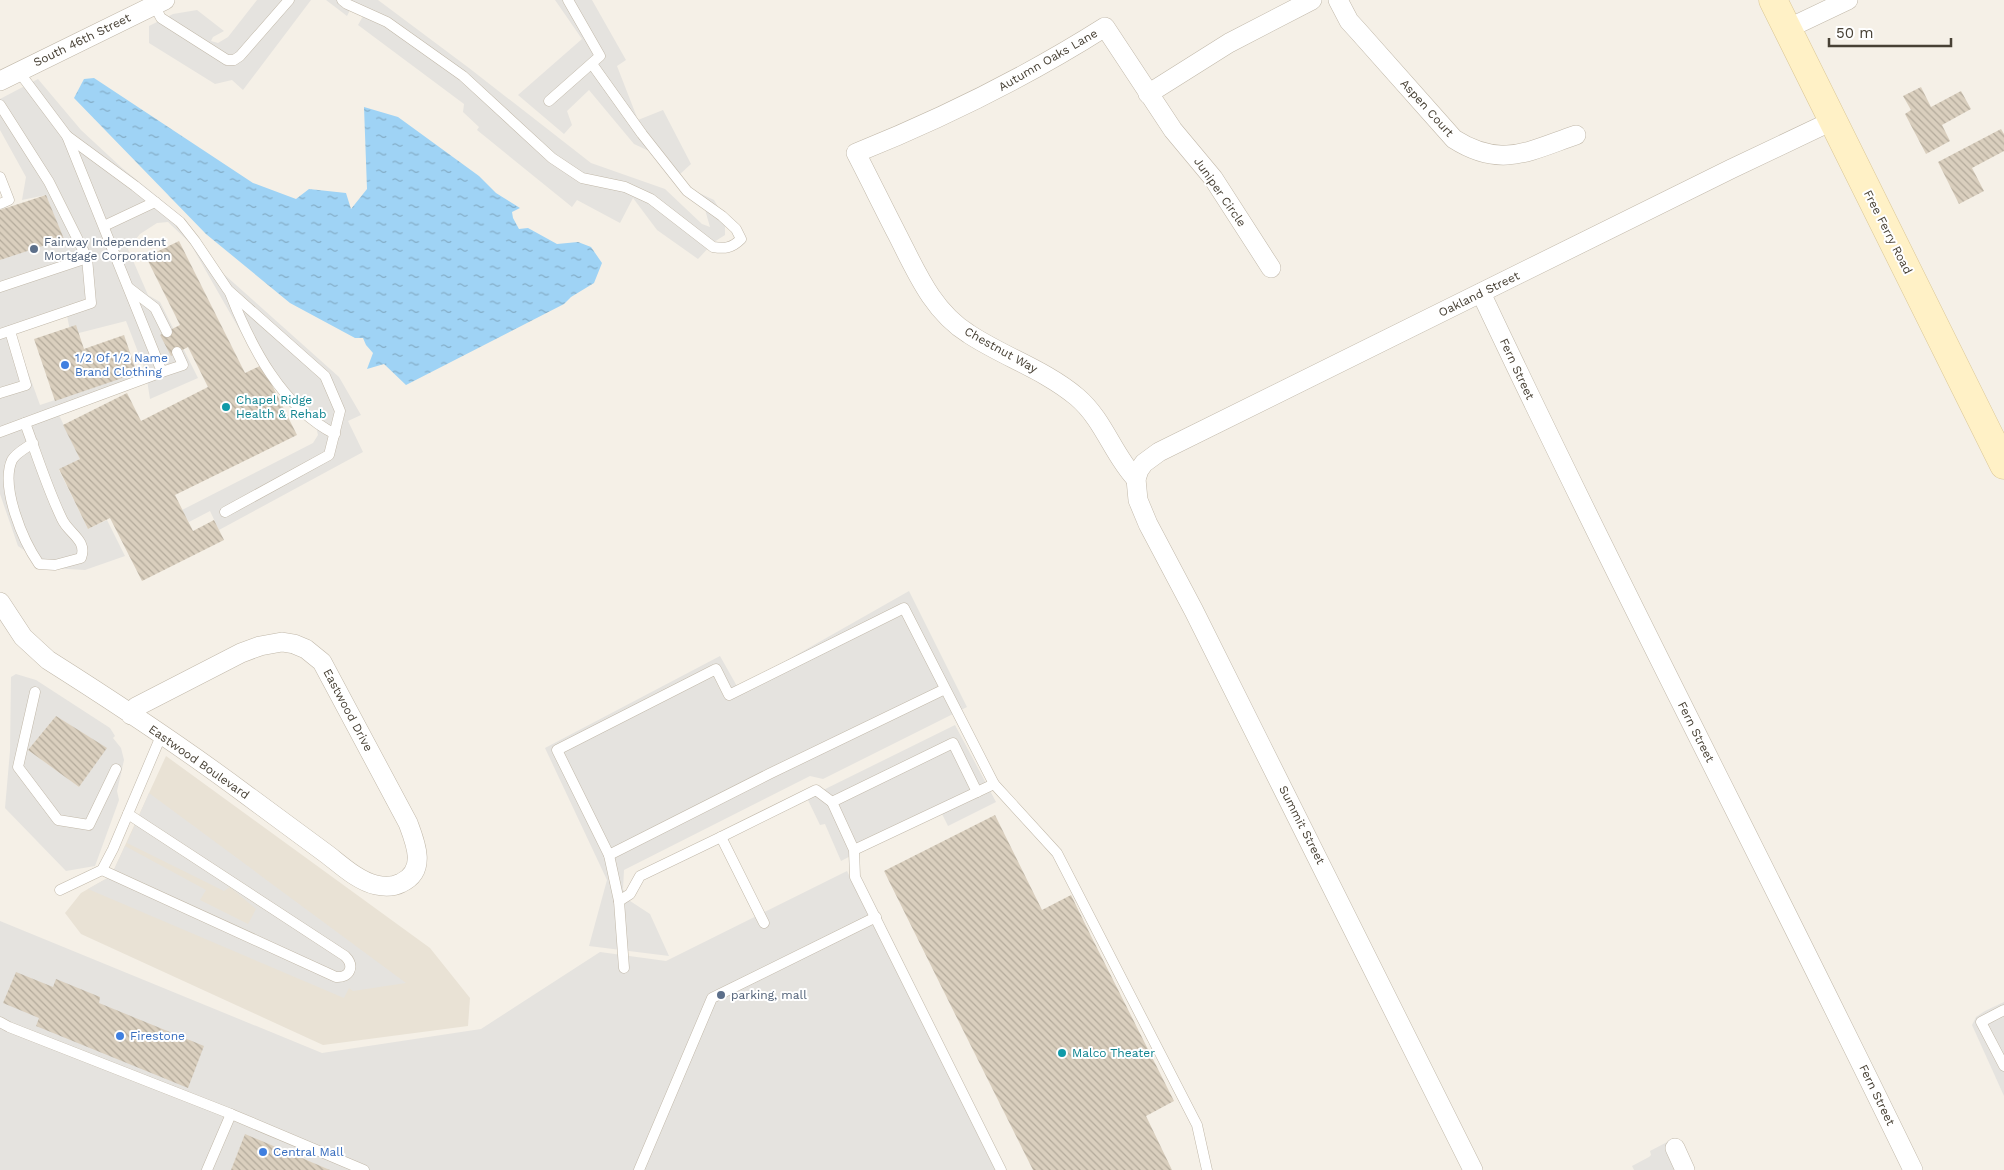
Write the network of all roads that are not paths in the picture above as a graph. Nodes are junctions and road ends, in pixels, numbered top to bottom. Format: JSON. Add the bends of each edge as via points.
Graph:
{"nodes":[{"id":1,"x":289,"y":0,"type":"edge"},
{"id":2,"x":342,"y":0,"type":"edge"},
{"id":3,"x":568,"y":0,"type":"edge"},
{"id":4,"x":1312,"y":0,"type":"edge"},
{"id":5,"x":1338,"y":0,"type":"edge"},
{"id":6,"x":1773,"y":0,"type":"edge"},
{"id":7,"x":1848,"y":0,"type":"edge"},
{"id":8,"x":159,"y":2,"type":"edge"},
{"id":9,"x":1787,"y":29,"type":"junction"},
{"id":10,"x":592,"y":64,"type":"junction"},
{"id":11,"x":19,"y":72,"type":"junction"},
{"id":12,"x":0,"y":81,"type":"edge"},
{"id":13,"x":1148,"y":94,"type":"junction"},
{"id":14,"x":549,"y":101,"type":"dead end"},
{"id":15,"x":0,"y":105,"type":"edge"},
{"id":16,"x":1832,"y":121,"type":"junction"},
{"id":17,"x":1576,"y":135,"type":"dead end"},
{"id":18,"x":67,"y":136,"type":"junction"},
{"id":19,"x":856,"y":153,"type":"joint"},
{"id":20,"x":0,"y":177,"type":"edge"},
{"id":21,"x":155,"y":202,"type":"junction"},
{"id":22,"x":0,"y":204,"type":"edge"},
{"id":23,"x":104,"y":226,"type":"junction"},
{"id":24,"x":87,"y":258,"type":"junction"},
{"id":25,"x":1271,"y":268,"type":"dead end"},
{"id":26,"x":0,"y":287,"type":"edge"},
{"id":27,"x":128,"y":287,"type":"junction"},
{"id":28,"x":228,"y":290,"type":"junction"},
{"id":29,"x":1481,"y":293,"type":"junction"},
{"id":30,"x":167,"y":332,"type":"dead end"},
{"id":31,"x":5,"y":333,"type":"edge"},
{"id":32,"x":178,"y":352,"type":"dead end"},
{"id":33,"x":162,"y":372,"type":"junction"},
{"id":34,"x":0,"y":393,"type":"edge"},
{"id":35,"x":26,"y":423,"type":"junction"},
{"id":36,"x":0,"y":432,"type":"edge"},
{"id":37,"x":335,"y":434,"type":"junction"},
{"id":38,"x":33,"y":443,"type":"junction"},
{"id":39,"x":2004,"y":465,"type":"edge"},
{"id":40,"x":1136,"y":479,"type":"junction"},
{"id":41,"x":225,"y":512,"type":"dead end"},
{"id":42,"x":0,"y":602,"type":"edge"},
{"id":43,"x":945,"y":689,"type":"junction"},
{"id":44,"x":35,"y":692,"type":"dead end"},
{"id":45,"x":131,"y":715,"type":"junction"},
{"id":46,"x":161,"y":736,"type":"junction"},
{"id":47,"x":116,"y":769,"type":"dead end"},
{"id":48,"x":994,"y":784,"type":"junction"},
{"id":49,"x":977,"y":792,"type":"junction"},
{"id":50,"x":832,"y":802,"type":"junction"},
{"id":51,"x":128,"y":814,"type":"junction"},
{"id":52,"x":721,"y":837,"type":"junction"},
{"id":53,"x":854,"y":850,"type":"junction"},
{"id":54,"x":609,"y":855,"type":"junction"},
{"id":55,"x":102,"y":870,"type":"junction"},
{"id":56,"x":414,"y":873,"type":"joint"},
{"id":57,"x":60,"y":890,"type":"dead end"},
{"id":58,"x":619,"y":901,"type":"junction"},
{"id":59,"x":876,"y":918,"type":"junction"},
{"id":60,"x":764,"y":923,"type":"dead end"},
{"id":61,"x":624,"y":968,"type":"dead end"},
{"id":62,"x":2004,"y":1010,"type":"edge"},
{"id":63,"x":0,"y":1022,"type":"edge"},
{"id":64,"x":2004,"y":1066,"type":"edge"},
{"id":65,"x":231,"y":1114,"type":"junction"},
{"id":66,"x":1674,"y":1148,"type":"dead end"},
{"id":67,"x":206,"y":1170,"type":"edge"},
{"id":68,"x":364,"y":1170,"type":"edge"},
{"id":69,"x":639,"y":1170,"type":"edge"},
{"id":70,"x":1001,"y":1170,"type":"edge"},
{"id":71,"x":1207,"y":1170,"type":"edge"},
{"id":72,"x":1473,"y":1170,"type":"edge"},
{"id":73,"x":1684,"y":1170,"type":"edge"},
{"id":74,"x":1913,"y":1170,"type":"edge"}],
"edges":[{"from":1,"to":8,"type":"lane","via":[[234,60],[227,60],[161,18]]},
{"from":2,"to":10,"type":"lane","via":[[387,22],[463,76],[552,158],[582,178],[625,187],[651,199],[713,247],[735,245],[741,239],[736,229],[687,191]]},
{"from":3,"to":10,"type":"lane","via":[[600,56]]},
{"from":4,"to":13,"type":"street","via":[[1229,43]]},
{"from":5,"to":17,"type":"street","name":"Aspen Court","via":[[1358,32],[1454,138],[1470,148],[1486,154],[1522,154]]},
{"from":6,"to":9,"type":"street","name":"Free Ferry Road"},
{"from":7,"to":9,"type":"street"},
{"from":8,"to":11,"type":"street","name":"South 46th Street"},
{"from":9,"to":16,"type":"street","name":"Free Ferry Road"},
{"from":10,"to":14,"type":"lane"},
{"from":11,"to":12,"type":"street","name":"South 46th Street"},
{"from":11,"to":18,"type":"lane"},
{"from":13,"to":19,"type":"street","name":"Autumn Oaks Lane","via":[[1105,27],[993,92]]},
{"from":13,"to":25,"type":"street","name":"Juniper Circle","via":[[1213,178]]},
{"from":15,"to":24,"type":"lane","via":[[49,182]]},
{"from":16,"to":29,"type":"street","name":"Oakland Street"},
{"from":16,"to":39,"type":"street","name":"Free Ferry Road"},
{"from":18,"to":21,"type":"lane"},
{"from":18,"to":23,"type":"lane"},
{"from":19,"to":40,"type":"street","name":"Chestnut Way","via":[[923,285],[938,306],[969,334],[1059,383],[1078,398],[1095,416],[1125,467]]},
{"from":20,"to":22,"type":"lane","via":[[9,200]]},
{"from":21,"to":23,"type":"lane"},
{"from":21,"to":28,"type":"lane","via":[[180,222]]},
{"from":23,"to":27,"type":"lane"},
{"from":24,"to":26,"type":"lane"},
{"from":24,"to":31,"type":"lane","via":[[91,303]]},
{"from":27,"to":30,"type":"lane","via":[[155,308]]},
{"from":27,"to":33,"type":"lane"},
{"from":28,"to":37,"type":"lane","via":[[242,325],[274,379],[320,426]]},
{"from":28,"to":37,"type":"lane","via":[[325,376],[340,411]]},
{"from":29,"to":40,"type":"street","name":"Oakland Street","via":[[1159,452],[1144,463]]},
{"from":29,"to":74,"type":"street","name":"Fern Street"},
{"from":31,"to":34,"type":"lane","via":[[26,385]]},
{"from":32,"to":33,"type":"lane","via":[[183,365]]},
{"from":33,"to":35,"type":"lane"},
{"from":35,"to":36,"type":"lane"},
{"from":35,"to":38,"type":"lane"},
{"from":37,"to":41,"type":"lane","via":[[329,455]]},
{"from":38,"to":38,"type":"lane","via":[[62,521],[79,540],[83,552],[81,558],[55,565],[39,564],[27,546],[9,503],[7,469],[13,457]]},
{"from":40,"to":72,"type":"street","name":"Summit Street","via":[[1138,500],[1148,524]]},
{"from":42,"to":45,"type":"street","name":"Eastwood Boulevard","via":[[32,647]]},
{"from":43,"to":48,"type":"lane"},
{"from":43,"to":54,"type":"lane"},
{"from":43,"to":54,"type":"lane","via":[[904,608],[729,695],[716,668],[557,750]]},
{"from":44,"to":47,"type":"lane","via":[[18,768],[58,820],[89,825]]},
{"from":45,"to":46,"type":"street","name":"Eastwood Boulevard"},
{"from":45,"to":56,"type":"street","name":"Eastwood Drive","via":[[136,707],[241,652],[282,642],[306,649],[322,662],[408,823],[418,856]]},
{"from":46,"to":51,"type":"lane"},
{"from":46,"to":56,"type":"street","name":"Eastwood Boulevard","via":[[367,882],[396,886]]},
{"from":48,"to":49,"type":"lane"},
{"from":48,"to":71,"type":"lane","via":[[1057,853],[1198,1125]]},
{"from":49,"to":50,"type":"lane","via":[[953,743]]},
{"from":49,"to":53,"type":"lane"},
{"from":50,"to":52,"type":"lane","via":[[816,790]]},
{"from":50,"to":53,"type":"lane"},
{"from":51,"to":55,"type":"lane"},
{"from":51,"to":55,"type":"lane","via":[[345,956],[350,961],[349,973],[343,978],[336,977]]},
{"from":52,"to":58,"type":"lane","via":[[640,876],[630,894]]},
{"from":52,"to":60,"type":"lane"},
{"from":53,"to":59,"type":"lane","via":[[856,876]]},
{"from":54,"to":58,"type":"lane"},
{"from":55,"to":57,"type":"lane"},
{"from":58,"to":61,"type":"lane"},
{"from":59,"to":69,"type":"lane","via":[[712,998]]},
{"from":59,"to":70,"type":"lane"},
{"from":62,"to":64,"type":"lane","via":[[1981,1022]]},
{"from":63,"to":65,"type":"lane"},
{"from":65,"to":67,"type":"lane"},
{"from":65,"to":68,"type":"lane"},
{"from":66,"to":73,"type":"street"}]}
